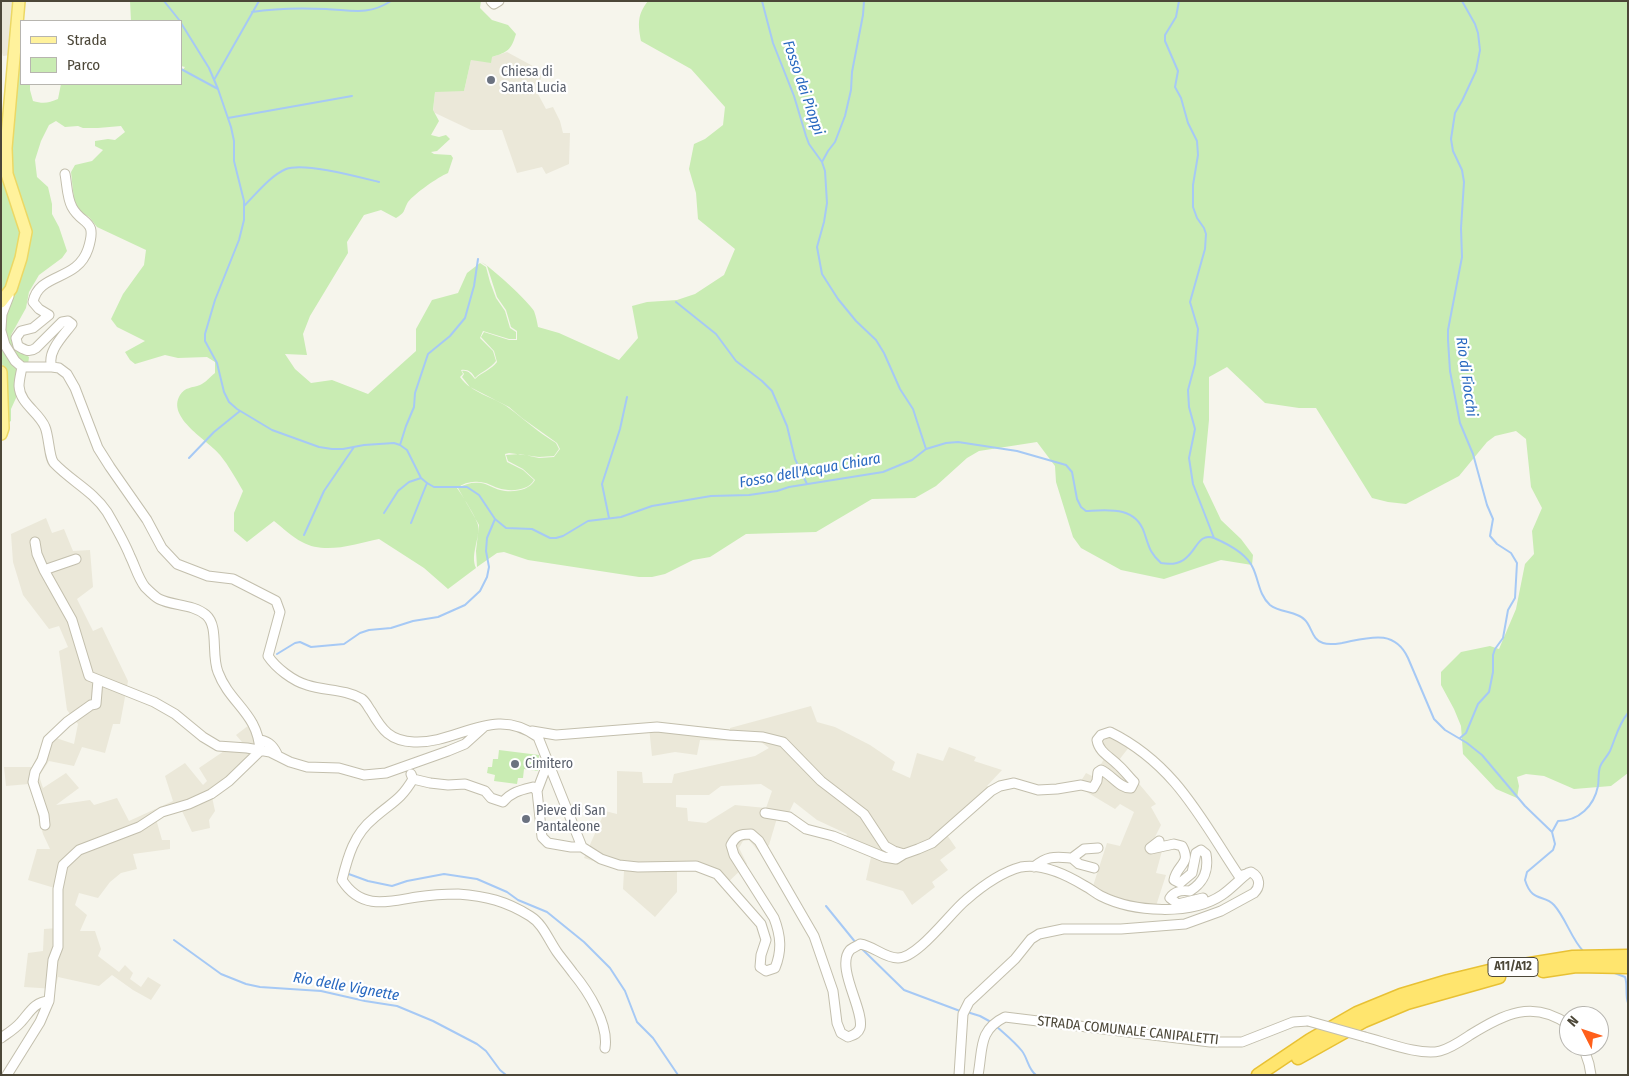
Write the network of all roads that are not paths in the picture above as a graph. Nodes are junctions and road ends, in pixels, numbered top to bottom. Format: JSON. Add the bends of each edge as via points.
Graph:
{"nodes":[{"id":1,"x":19,"y":1,"type":"edge"},
{"id":2,"x":491,"y":1,"type":"edge"},
{"id":3,"x":499,"y":1,"type":"edge"},
{"id":4,"x":65,"y":174,"type":"dead end"},
{"id":5,"x":11,"y":289,"type":"junction"},
{"id":6,"x":1,"y":302,"type":"edge"},
{"id":7,"x":1,"y":330,"type":"edge"},
{"id":8,"x":22,"y":367,"type":"junction"},
{"id":9,"x":52,"y":367,"type":"junction"},
{"id":10,"x":1,"y":372,"type":"edge"},
{"id":11,"x":1,"y":434,"type":"edge"},
{"id":12,"x":35,"y":542,"type":"dead end"},
{"id":13,"x":76,"y":559,"type":"dead end"},
{"id":14,"x":44,"y":570,"type":"junction"},
{"id":15,"x":98,"y":680,"type":"junction"},
{"id":16,"x":486,"y":725,"type":"junction"},
{"id":17,"x":556,"y":728,"type":"dead end"},
{"id":18,"x":529,"y":730,"type":"junction"},
{"id":19,"x":260,"y":740,"type":"junction"},
{"id":20,"x":260,"y":751,"type":"junction"},
{"id":21,"x":278,"y":756,"type":"junction"},
{"id":22,"x":548,"y":762,"type":"junction"},
{"id":23,"x":408,"y":766,"type":"junction"},
{"id":24,"x":413,"y":779,"type":"junction"},
{"id":25,"x":537,"y":791,"type":"junction"},
{"id":26,"x":765,"y":813,"type":"dead end"},
{"id":27,"x":45,"y":826,"type":"dead end"},
{"id":28,"x":1160,"y":841,"type":"dead end"},
{"id":29,"x":582,"y":847,"type":"junction"},
{"id":30,"x":1098,"y":848,"type":"dead end"},
{"id":31,"x":904,"y":854,"type":"junction"},
{"id":32,"x":1072,"y":858,"type":"junction"},
{"id":33,"x":1034,"y":867,"type":"junction"},
{"id":34,"x":1094,"y":868,"type":"dead end"},
{"id":35,"x":1243,"y":875,"type":"junction"},
{"id":36,"x":1628,"y":956,"type":"edge"},
{"id":37,"x":1628,"y":966,"type":"edge"},
{"id":38,"x":1404,"y":999,"type":"junction"},
{"id":39,"x":49,"y":1000,"type":"junction"},
{"id":40,"x":1559,"y":1018,"type":"edge"},
{"id":41,"x":1,"y":1038,"type":"edge"},
{"id":42,"x":1313,"y":1044,"type":"junction"},
{"id":43,"x":606,"y":1048,"type":"dead end"},
{"id":44,"x":1586,"y":1056,"type":"edge"},
{"id":45,"x":8,"y":1075,"type":"edge"},
{"id":46,"x":959,"y":1075,"type":"edge"},
{"id":47,"x":978,"y":1075,"type":"edge"},
{"id":48,"x":1258,"y":1075,"type":"edge"},
{"id":49,"x":1272,"y":1075,"type":"edge"},
{"id":50,"x":1591,"y":1075,"type":"edge"}],
"edges":[{"from":1,"to":5,"type":"main road","via":[[6,148],[8,174],[26,232]]},
{"from":2,"to":3,"type":"street","via":[[494,4]]},
{"from":4,"to":9,"type":"street","via":[[71,205],[88,222],[92,236],[90,244],[72,271],[42,284],[33,302],[49,315],[34,328],[21,331],[16,338],[18,346],[32,351],[62,322],[72,324],[52,354]]},
{"from":5,"to":6,"type":"main road"},
{"from":5,"to":7,"type":"street","via":[[2,314]]},
{"from":7,"to":8,"type":"street","via":[[5,345]]},
{"from":8,"to":9,"type":"street"},
{"from":8,"to":19,"type":"street","via":[[19,387],[30,409],[46,428],[52,462],[90,492],[106,511],[144,586],[159,599],[206,615],[213,625],[214,663],[219,675],[226,689],[250,717]]},
{"from":9,"to":16,"type":"street","via":[[67,374],[102,455],[147,520],[162,548],[177,564],[208,576],[233,579],[276,601],[280,612],[268,656],[272,663],[306,685],[347,692],[364,700],[384,732],[397,739],[432,742]]},
{"from":10,"to":11,"type":"main road"},
{"from":12,"to":14,"type":"street"},
{"from":13,"to":14,"type":"street"},
{"from":14,"to":15,"type":"street","via":[[72,620],[89,676]]},
{"from":15,"to":20,"type":"street","via":[[154,702],[218,746]]},
{"from":15,"to":27,"type":"street","via":[[96,704],[67,722],[48,740],[35,772],[33,782]]},
{"from":16,"to":18,"type":"street","via":[[509,725]]},
{"from":16,"to":23,"type":"street","via":[[465,744]]},
{"from":17,"to":18,"type":"street"},
{"from":18,"to":22,"type":"street","via":[[538,737]]},
{"from":18,"to":31,"type":"street","via":[[556,734],[657,727],[764,737],[783,742],[821,781],[864,814],[885,846]]},
{"from":19,"to":20,"type":"street"},
{"from":19,"to":21,"type":"street","via":[[268,742]]},
{"from":20,"to":21,"type":"street"},
{"from":20,"to":39,"type":"street","via":[[211,794],[162,812],[139,827],[79,850],[63,865],[58,889],[58,947],[52,960]]},
{"from":21,"to":23,"type":"street","via":[[307,767],[339,768],[364,775],[386,774]]},
{"from":22,"to":25,"type":"street"},
{"from":22,"to":29,"type":"street"},
{"from":23,"to":24,"type":"street"},
{"from":24,"to":25,"type":"street","via":[[448,785],[465,784],[503,802],[520,790],[533,787]]},
{"from":24,"to":43,"type":"street","via":[[404,794],[374,818],[353,843],[342,880],[348,890],[381,903],[457,894],[493,898],[532,917],[593,999]]},
{"from":25,"to":29,"type":"street","via":[[542,837],[548,843]]},
{"from":26,"to":31,"type":"street","via":[[789,817],[806,829],[833,836],[884,857],[896,859]]},
{"from":28,"to":35,"type":"street","via":[[1150,848],[1174,844],[1182,846],[1186,853],[1186,861],[1174,880],[1180,883],[1192,873],[1196,853],[1201,850],[1206,854],[1204,880],[1190,891],[1172,894],[1170,898],[1178,904],[1201,899]]},
{"from":29,"to":33,"type":"street","via":[[619,865],[696,866],[718,874],[761,924],[766,940],[760,967],[766,970],[774,968],[779,958],[778,928],[731,845],[741,834],[751,834],[759,841],[814,936],[833,991],[841,1033],[848,1037],[856,1034],[860,1027],[846,972],[846,957],[850,950],[865,944],[889,957],[910,955],[966,900],[1001,875],[1022,867]]},
{"from":30,"to":32,"type":"street","via":[[1084,849]]},
{"from":31,"to":35,"type":"street","via":[[932,843],[1000,786],[1014,783],[1038,790],[1081,785],[1093,788],[1101,770],[1131,788],[1134,782],[1098,746],[1100,735],[1110,732],[1172,777]]},
{"from":32,"to":33,"type":"street","via":[[1051,856]]},
{"from":32,"to":34,"type":"street","via":[[1079,864]]},
{"from":33,"to":35,"type":"street","via":[[1063,874],[1118,903],[1150,909],[1189,908],[1220,896]]},
{"from":35,"to":46,"type":"street","via":[[1254,873],[1258,880],[1258,889],[1254,893],[1185,924],[1121,929],[1063,928],[1031,939],[1015,959],[969,1002],[965,1011]]},
{"from":36,"to":38,"type":"highway","number":"A11/A12","via":[[1573,957],[1493,970],[1448,981]]},
{"from":37,"to":38,"type":"highway","number":"A11/A12","via":[[1576,966],[1495,978]]},
{"from":38,"to":42,"type":"highway","number":"A11/A12"},
{"from":39,"to":41,"type":"street","via":[[34,1005],[22,1022]]},
{"from":39,"to":45,"type":"street","via":[[40,1022]]},
{"from":40,"to":47,"type":"street","name":"STRADA COMUNALE CANIPALETTI","bridge":true,"via":[[1547,1013],[1516,1012],[1496,1019],[1451,1046],[1438,1051],[1419,1051],[1308,1021],[1293,1022],[1242,1042],[1218,1042],[1005,1017],[993,1024],[982,1041]]},
{"from":42,"to":48,"type":"highway","number":"A11/A12"},
{"from":42,"to":49,"type":"highway","number":"A11/A12"},
{"from":44,"to":50,"type":"street"}]}
